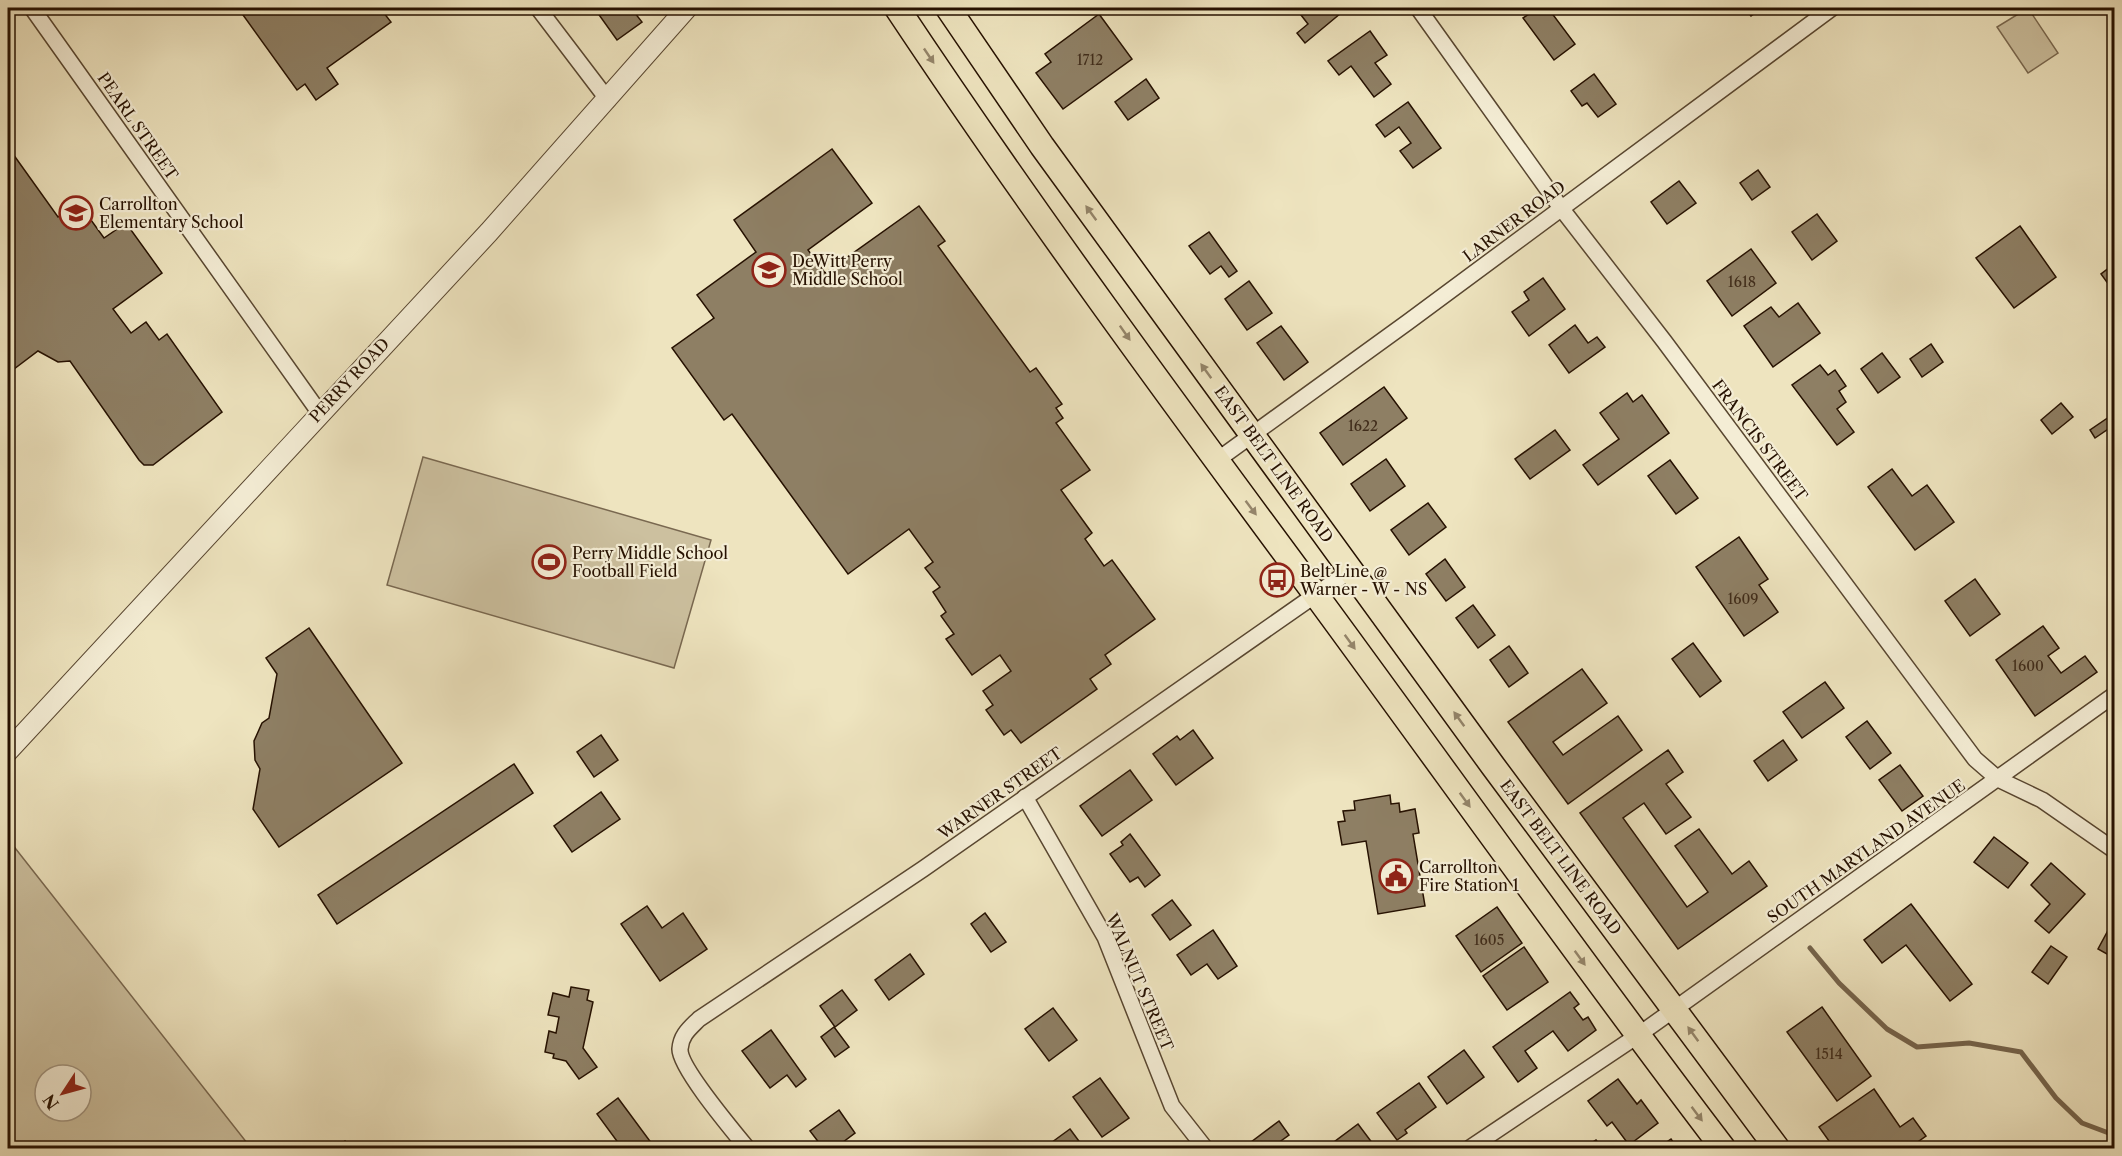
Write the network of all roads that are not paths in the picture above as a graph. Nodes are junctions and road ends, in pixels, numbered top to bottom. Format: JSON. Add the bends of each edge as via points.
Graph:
{"nodes":[{"id":1,"x":32,"y":8,"type":"edge"},
{"id":2,"x":538,"y":8,"type":"edge"},
{"id":3,"x":687,"y":8,"type":"edge"},
{"id":4,"x":897,"y":8,"type":"edge"},
{"id":5,"x":948,"y":8,"type":"edge"},
{"id":6,"x":1418,"y":8,"type":"edge"},
{"id":7,"x":1832,"y":8,"type":"edge"},
{"id":8,"x":608,"y":100,"type":"junction"},
{"id":9,"x":1561,"y":208,"type":"junction"},
{"id":10,"x":319,"y":412,"type":"junction"},
{"id":11,"x":1252,"y":435,"type":"junction"},
{"id":12,"x":1216,"y":461,"type":"junction"},
{"id":13,"x":1351,"y":570,"type":"junction"},
{"id":14,"x":1316,"y":595,"type":"junction"},
{"id":15,"x":2115,"y":694,"type":"edge"},
{"id":16,"x":8,"y":750,"type":"edge"},
{"id":17,"x":1998,"y":779,"type":"junction"},
{"id":18,"x":1025,"y":797,"type":"junction"},
{"id":19,"x":2115,"y":850,"type":"edge"},
{"id":20,"x":1675,"y":1010,"type":"junction"},
{"id":21,"x":1637,"y":1036,"type":"junction"},
{"id":22,"x":747,"y":1149,"type":"edge"},
{"id":23,"x":1205,"y":1149,"type":"edge"},
{"id":24,"x":1470,"y":1149,"type":"edge"},
{"id":25,"x":1723,"y":1149,"type":"edge"},
{"id":26,"x":1777,"y":1149,"type":"edge"}],
"edges":[{"from":1,"to":10,"type":"street","name":"PEARL STREET"},
{"from":2,"to":8,"type":"street"},
{"from":3,"to":8,"type":"street","name":"PERRY ROAD"},
{"from":4,"to":12,"type":"main road","one_way":true},
{"from":11,"to":5,"type":"main road","name":"EAST BELT LINE ROAD","one_way":true,"via":[[1042,146]]},
{"from":6,"to":9,"type":"street","name":"FRANCIS STREET"},
{"from":7,"to":9,"type":"street","name":"LARNER ROAD"},
{"from":8,"to":10,"type":"street","name":"PERRY ROAD"},
{"from":9,"to":11,"type":"street","name":"LARNER ROAD"},
{"from":9,"to":17,"type":"street","name":"FRANCIS STREET","via":[[1975,759]]},
{"from":10,"to":16,"type":"street","name":"PERRY ROAD"},
{"from":11,"to":12,"type":"street","name":"LARNER ROAD"},
{"from":11,"to":13,"type":"main road","name":"EAST BELT LINE ROAD"},
{"from":12,"to":14,"type":"main road","one_way":true},
{"from":13,"to":14,"type":"street","name":"WARNER STREET"},
{"from":20,"to":13,"type":"main road","name":"EAST BELT LINE ROAD","one_way":true},
{"from":14,"to":18,"type":"street","name":"WARNER STREET"},
{"from":14,"to":21,"type":"main road","one_way":true},
{"from":15,"to":17,"type":"street","name":"SOUTH MARYLAND AVENUE"},
{"from":17,"to":19,"type":"street","name":"FRANCIS STREET","via":[[2042,800]]},
{"from":17,"to":20,"type":"street","name":"SOUTH MARYLAND AVENUE"},
{"from":18,"to":22,"type":"street","name":"WARNER STREET","via":[[699,1020],[683,1035],[680,1052],[690,1073]]},
{"from":18,"to":23,"type":"street","name":"WALNUT STREET","via":[[1105,937],[1172,1106]]},
{"from":20,"to":21,"type":"street","name":"SOUTH MARYLAND AVENUE"},
{"from":26,"to":20,"type":"main road","name":"EAST BELT LINE ROAD","one_way":true},
{"from":21,"to":24,"type":"street","name":"SOUTH MARYLAND AVENUE"},
{"from":21,"to":25,"type":"main road","one_way":true}]}
